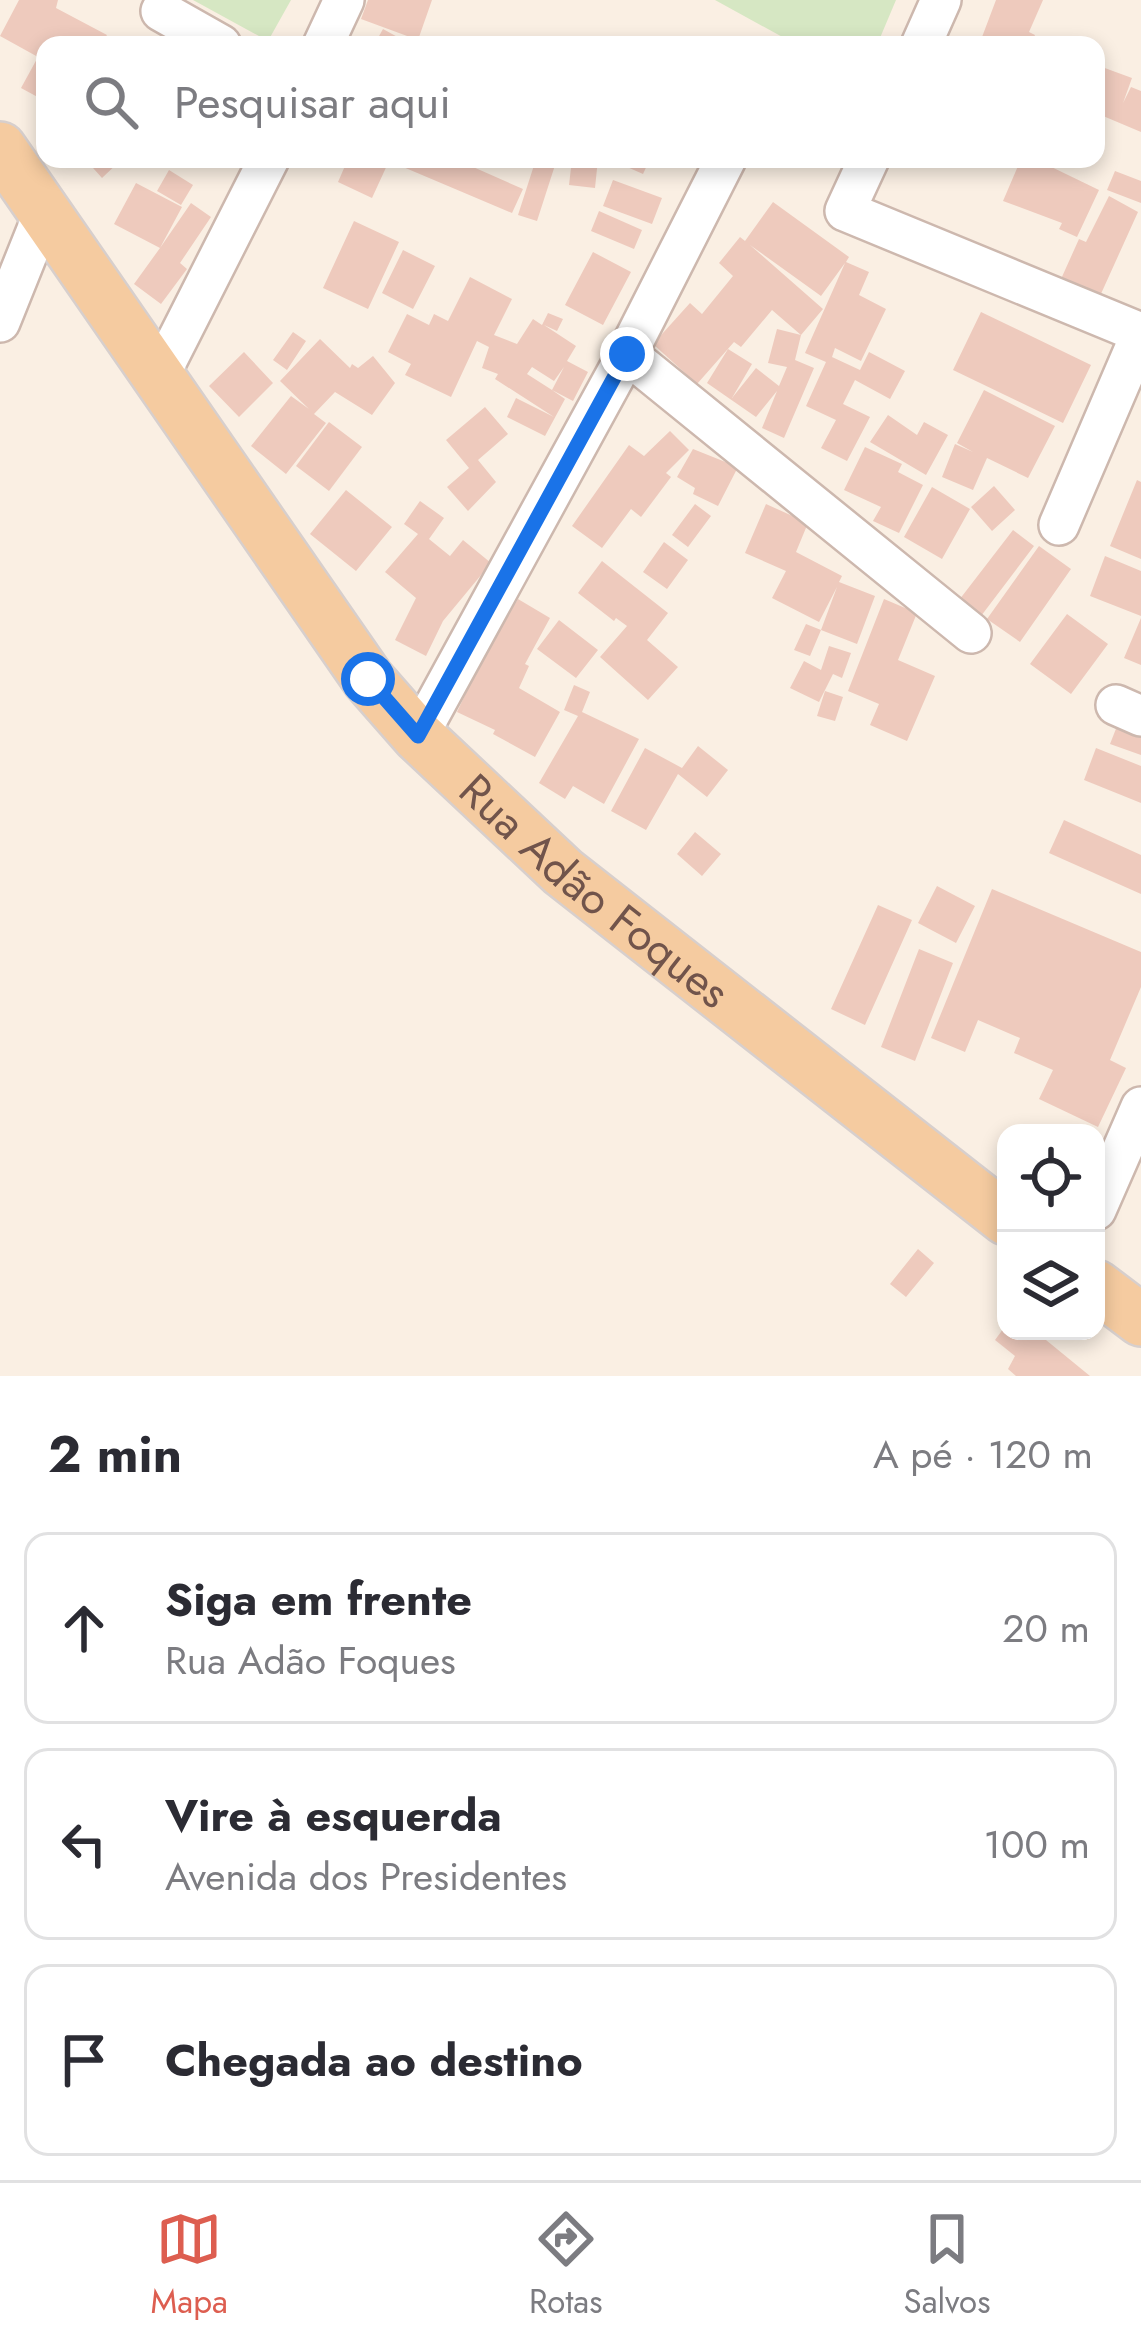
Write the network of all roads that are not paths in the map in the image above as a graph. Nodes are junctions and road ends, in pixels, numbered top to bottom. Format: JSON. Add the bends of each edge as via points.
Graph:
{"nodes":[{"id":1,"x":344,"y":0,"type":"edge"},
{"id":2,"x":941,"y":0,"type":"edge"},
{"id":3,"x":161,"y":10,"type":"dead end"},
{"id":4,"x":206,"y":36,"type":"edge"},
{"id":5,"x":327,"y":36,"type":"edge"},
{"id":6,"x":925,"y":36,"type":"edge"},
{"id":7,"x":0,"y":148,"type":"edge"},
{"id":8,"x":264,"y":168,"type":"edge"},
{"id":9,"x":721,"y":168,"type":"edge"},
{"id":10,"x":865,"y":168,"type":"edge"},
{"id":11,"x":45,"y":210,"type":"junction"},
{"id":12,"x":0,"y":322,"type":"edge"},
{"id":13,"x":1141,"y":334,"type":"edge"},
{"id":14,"x":627,"y":354,"type":"junction"},
{"id":15,"x":159,"y":376,"type":"junction"},
{"id":16,"x":1060,"y":525,"type":"dead end"},
{"id":17,"x":971,"y":633,"type":"dead end"},
{"id":18,"x":418,"y":736,"type":"junction"},
{"id":19,"x":1141,"y":1108,"type":"edge"},
{"id":20,"x":1129,"y":1171,"type":"edge"},
{"id":21,"x":1105,"y":1199,"type":"edge"},
{"id":22,"x":997,"y":1213,"type":"edge"},
{"id":23,"x":1105,"y":1293,"type":"edge"},
{"id":24,"x":1141,"y":1320,"type":"edge"}],
"edges":[{"from":1,"to":5,"type":"street"},
{"from":2,"to":6,"type":"street"},
{"from":3,"to":4,"type":"street"},
{"from":7,"to":11,"type":"main road","name":"Rua Adão Foques"},
{"from":8,"to":15,"type":"street"},
{"from":9,"to":14,"type":"street"},
{"from":10,"to":13,"type":"street","via":[[845,211]]},
{"from":11,"to":12,"type":"street"},
{"from":11,"to":15,"type":"main road","name":"Rua Adão Foques"},
{"from":13,"to":16,"type":"street"},
{"from":14,"to":17,"type":"street"},
{"from":14,"to":18,"type":"street"},
{"from":15,"to":18,"type":"main road","name":"Rua Adão Foques","via":[[368,679]]},
{"from":18,"to":22,"type":"main road","name":"Rua Adão Foques","via":[[563,872]]},
{"from":19,"to":20,"type":"street"},
{"from":20,"to":21,"type":"street"},
{"from":23,"to":24,"type":"main road"}]}
